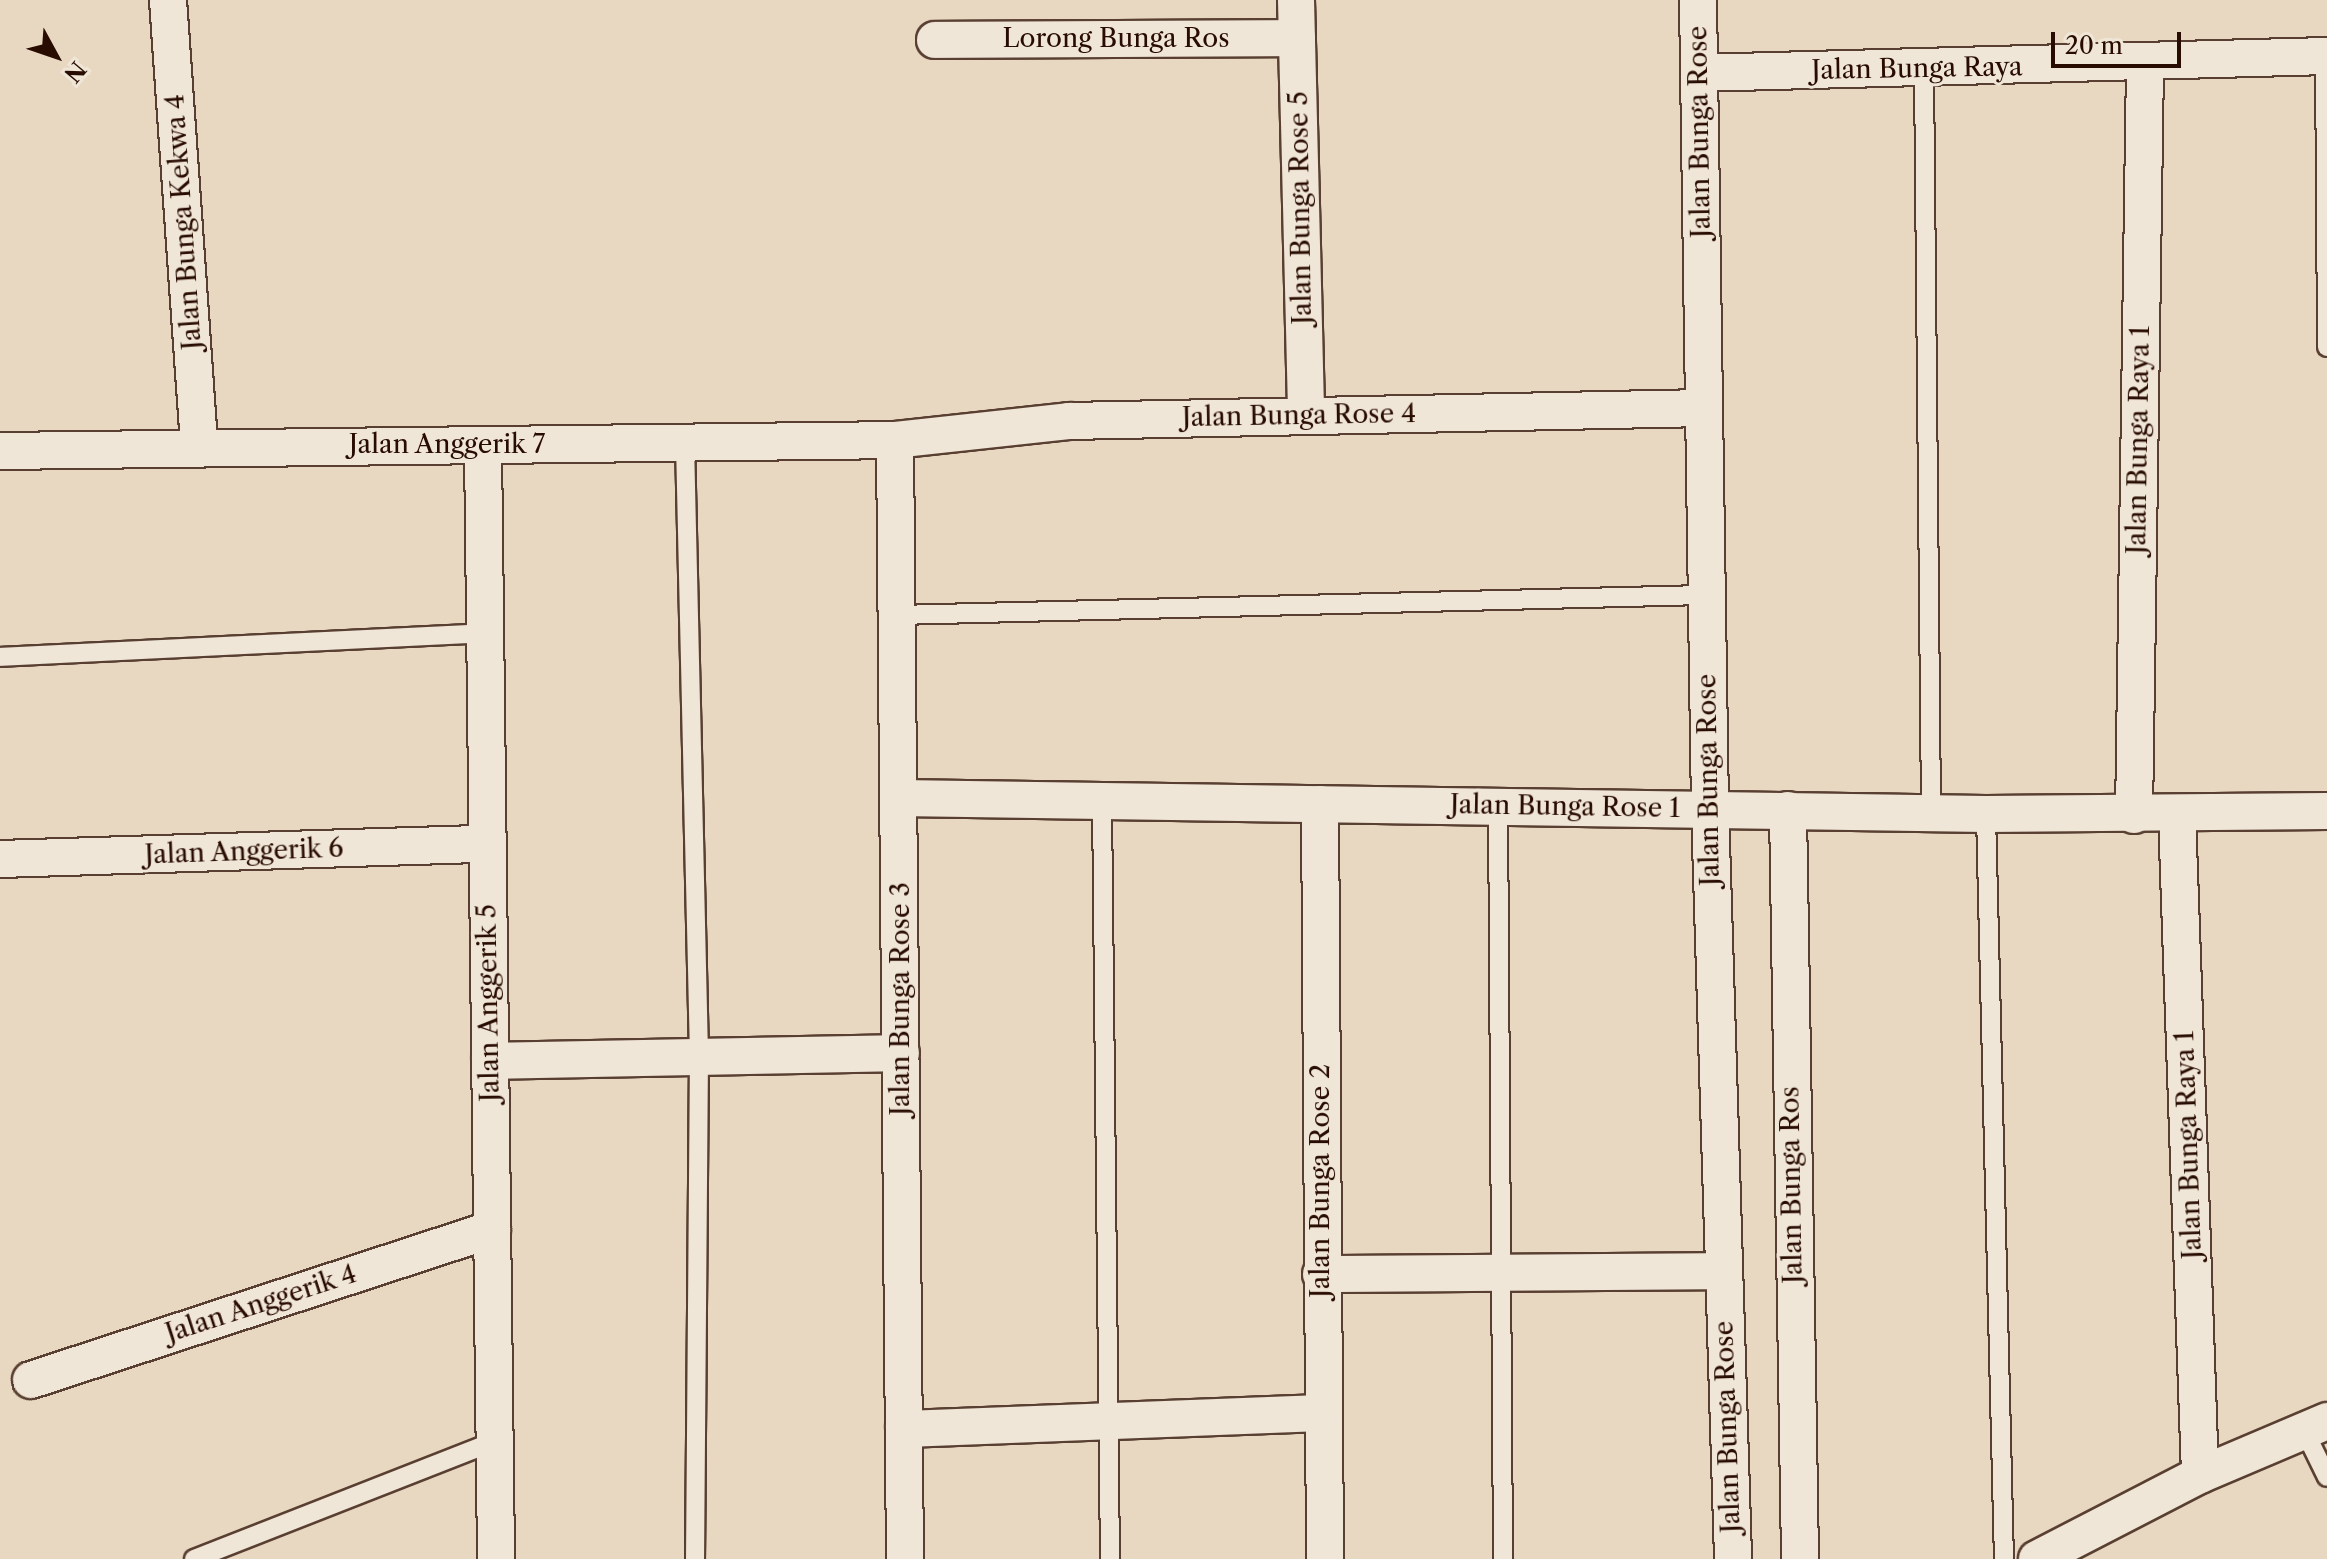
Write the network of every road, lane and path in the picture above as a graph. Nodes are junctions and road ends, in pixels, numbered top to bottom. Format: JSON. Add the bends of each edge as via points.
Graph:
{"nodes":[{"id":1,"x":168,"y":0,"type":"edge"},
{"id":2,"x":1296,"y":0,"type":"edge"},
{"id":3,"x":1698,"y":0,"type":"edge"},
{"id":4,"x":1297,"y":38,"type":"junction"},
{"id":5,"x":935,"y":40,"type":"dead end"},
{"id":6,"x":2326,"y":56,"type":"edge"},
{"id":7,"x":2145,"y":64,"type":"junction"},
{"id":8,"x":1924,"y":69,"type":"junction"},
{"id":9,"x":1699,"y":73,"type":"junction"},
{"id":10,"x":2327,"y":347,"type":"edge"},
{"id":11,"x":1704,"y":408,"type":"junction"},
{"id":12,"x":1306,"y":416,"type":"junction"},
{"id":13,"x":895,"y":440,"type":"junction"},
{"id":14,"x":685,"y":443,"type":"junction"},
{"id":15,"x":199,"y":444,"type":"junction"},
{"id":16,"x":483,"y":446,"type":"junction"},
{"id":17,"x":0,"y":451,"type":"edge"},
{"id":18,"x":1706,"y":595,"type":"junction"},
{"id":19,"x":897,"y":615,"type":"junction"},
{"id":20,"x":485,"y":633,"type":"junction"},
{"id":21,"x":0,"y":657,"type":"edge"},
{"id":22,"x":899,"y":798,"type":"junction"},
{"id":23,"x":1102,"y":801,"type":"junction"},
{"id":24,"x":1320,"y":804,"type":"junction"},
{"id":25,"x":1498,"y":806,"type":"junction"},
{"id":26,"x":1710,"y":809,"type":"junction"},
{"id":27,"x":1788,"y":810,"type":"junction"},
{"id":28,"x":2327,"y":811,"type":"edge"},
{"id":29,"x":1931,"y":812,"type":"junction"},
{"id":30,"x":1986,"y":814,"type":"junction"},
{"id":31,"x":2134,"y":815,"type":"junction"},
{"id":32,"x":2177,"y":815,"type":"junction"},
{"id":33,"x":487,"y":844,"type":"junction"},
{"id":34,"x":0,"y":859,"type":"edge"},
{"id":35,"x":901,"y":1053,"type":"junction"},
{"id":36,"x":699,"y":1054,"type":"junction"},
{"id":37,"x":490,"y":1061,"type":"junction"},
{"id":38,"x":492,"y":1229,"type":"junction"},
{"id":39,"x":1722,"y":1271,"type":"junction"},
{"id":40,"x":1497,"y":1273,"type":"junction"},
{"id":41,"x":1321,"y":1274,"type":"junction"},
{"id":42,"x":31,"y":1380,"type":"dead end"},
{"id":43,"x":1323,"y":1413,"type":"junction"},
{"id":44,"x":1111,"y":1421,"type":"junction"},
{"id":45,"x":2316,"y":1426,"type":"edge"},
{"id":46,"x":904,"y":1429,"type":"junction"},
{"id":47,"x":495,"y":1441,"type":"junction"},
{"id":48,"x":2200,"y":1475,"type":"junction"},
{"id":49,"x":2327,"y":1477,"type":"edge"},
{"id":50,"x":194,"y":1559,"type":"edge"},
{"id":51,"x":496,"y":1559,"type":"edge"},
{"id":52,"x":695,"y":1559,"type":"edge"},
{"id":53,"x":905,"y":1559,"type":"edge"},
{"id":54,"x":1110,"y":1559,"type":"edge"},
{"id":55,"x":1325,"y":1559,"type":"edge"},
{"id":56,"x":1503,"y":1559,"type":"edge"},
{"id":57,"x":1733,"y":1559,"type":"edge"},
{"id":58,"x":1800,"y":1559,"type":"edge"},
{"id":59,"x":2004,"y":1559,"type":"edge"},
{"id":60,"x":2037,"y":1559,"type":"edge"}],
"edges":[{"from":1,"to":15,"type":"street","name":"Jalan Bunga Kekwa 4"},
{"from":2,"to":4,"type":"street","name":"Jalan Bunga Rose 5"},
{"from":3,"to":9,"type":"street","name":"Jalan Bunga Rose"},
{"from":4,"to":5,"type":"street","name":"Lorong Bunga Ros"},
{"from":4,"to":12,"type":"street","name":"Jalan Bunga Rose 5"},
{"from":6,"to":7,"type":"street","name":"Jalan Bunga Raya"},
{"from":6,"to":10,"type":"lane"},
{"from":7,"to":8,"type":"street","name":"Jalan Bunga Raya"},
{"from":7,"to":31,"type":"street","name":"Jalan Bunga Raya 1"},
{"from":8,"to":9,"type":"street","name":"Jalan Bunga Raya"},
{"from":8,"to":29,"type":"lane"},
{"from":9,"to":11,"type":"street","name":"Jalan Bunga Rose"},
{"from":11,"to":12,"type":"street","name":"Jalan Bunga Rose 4"},
{"from":11,"to":18,"type":"street","name":"Jalan Bunga Rose"},
{"from":12,"to":13,"type":"street","name":"Jalan Bunga Rose 4","via":[[1069,421]]},
{"from":13,"to":14,"type":"street","name":"Jalan Anggerik 7"},
{"from":13,"to":19,"type":"street","name":"Jalan Bunga Rose 3"},
{"from":14,"to":16,"type":"street","name":"Jalan Anggerik 7"},
{"from":14,"to":36,"type":"lane"},
{"from":15,"to":16,"type":"street","name":"Jalan Anggerik 7"},
{"from":15,"to":17,"type":"street","name":"Jalan Anggerik 7"},
{"from":16,"to":20,"type":"street","name":"Jalan Anggerik 5"},
{"from":18,"to":19,"type":"lane"},
{"from":18,"to":26,"type":"street","name":"Jalan Bunga Rose"},
{"from":19,"to":22,"type":"street","name":"Jalan Bunga Rose 3"},
{"from":20,"to":21,"type":"lane"},
{"from":20,"to":33,"type":"street","name":"Jalan Anggerik 5"},
{"from":22,"to":23,"type":"street","name":"Jalan Bunga Rose 1"},
{"from":22,"to":35,"type":"street","name":"Jalan Bunga Rose 3"},
{"from":23,"to":24,"type":"street","name":"Jalan Bunga Rose 1"},
{"from":23,"to":44,"type":"lane"},
{"from":24,"to":25,"type":"street","name":"Jalan Bunga Rose 1"},
{"from":24,"to":41,"type":"street","name":"Jalan Bunga Rose 2"},
{"from":25,"to":26,"type":"street","name":"Jalan Bunga Rose 1"},
{"from":25,"to":40,"type":"lane"},
{"from":26,"to":27,"type":"street","name":"Jalan Bunga Rose 1"},
{"from":26,"to":39,"type":"street","name":"Jalan Bunga Rose"},
{"from":27,"to":29,"type":"street","name":"Jalan Bunga Rose 1"},
{"from":27,"to":58,"type":"street","name":"Jalan Bunga Ros"},
{"from":28,"to":32,"type":"street","name":"Jalan Bunga Rose 1"},
{"from":29,"to":30,"type":"street","name":"Jalan Bunga Rose 1"},
{"from":30,"to":31,"type":"street","name":"Jalan Bunga Rose 1"},
{"from":30,"to":59,"type":"lane"},
{"from":31,"to":32,"type":"street","name":"Jalan Bunga Rose 1"},
{"from":32,"to":48,"type":"street","name":"Jalan Bunga Raya 1"},
{"from":33,"to":34,"type":"street","name":"Jalan Anggerik 6"},
{"from":33,"to":37,"type":"street","name":"Jalan Anggerik 5"},
{"from":35,"to":36,"type":"street"},
{"from":35,"to":46,"type":"street","name":"Jalan Bunga Rose 3"},
{"from":36,"to":37,"type":"street"},
{"from":36,"to":52,"type":"lane"},
{"from":37,"to":38,"type":"street","name":"Jalan Anggerik 5"},
{"from":38,"to":42,"type":"street","name":"Jalan Anggerik 4"},
{"from":38,"to":47,"type":"street","name":"Jalan Anggerik 5"},
{"from":39,"to":40,"type":"street"},
{"from":39,"to":57,"type":"street","name":"Jalan Bunga Rose"},
{"from":40,"to":41,"type":"street"},
{"from":40,"to":56,"type":"lane"},
{"from":41,"to":43,"type":"street","name":"Jalan Bunga Rose 2"},
{"from":43,"to":44,"type":"street"},
{"from":43,"to":55,"type":"street","name":"Jalan Bunga Rose 2"},
{"from":44,"to":46,"type":"street"},
{"from":44,"to":54,"type":"lane"},
{"from":45,"to":48,"type":"street"},
{"from":45,"to":49,"type":"lane"},
{"from":46,"to":53,"type":"street","name":"Jalan Bunga Rose 3"},
{"from":47,"to":50,"type":"lane"},
{"from":47,"to":51,"type":"street","name":"Jalan Anggerik 5"},
{"from":48,"to":60,"type":"street"}]}
